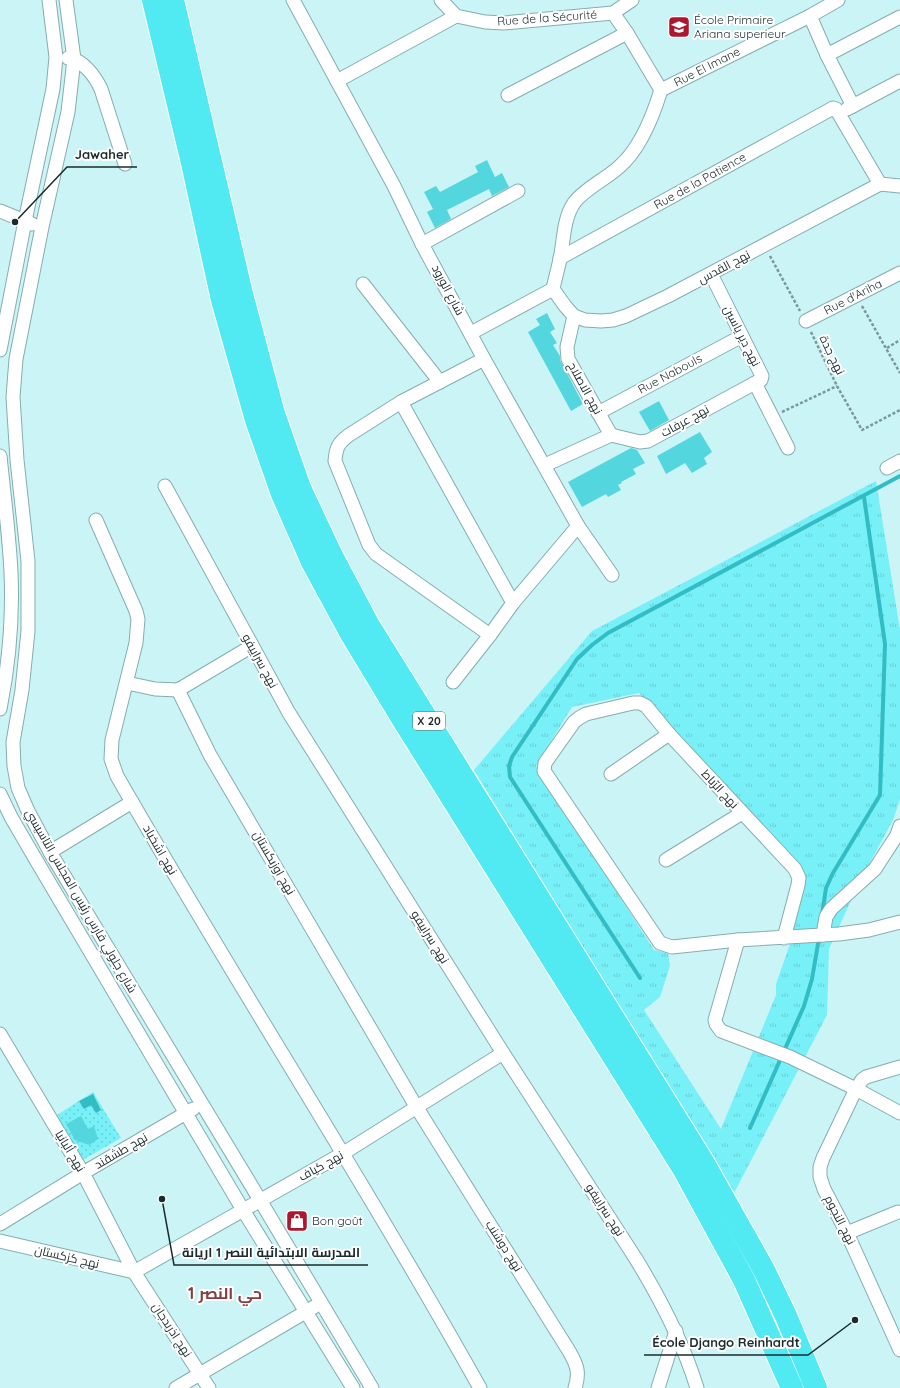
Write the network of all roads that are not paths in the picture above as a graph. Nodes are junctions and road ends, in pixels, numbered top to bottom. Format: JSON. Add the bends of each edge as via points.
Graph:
{"nodes":[{"id":1,"x":49,"y":0,"type":"edge"},
{"id":2,"x":66,"y":0,"type":"edge"},
{"id":3,"x":153,"y":0,"type":"edge"},
{"id":4,"x":173,"y":0,"type":"edge"},
{"id":5,"x":293,"y":0,"type":"edge"},
{"id":6,"x":441,"y":0,"type":"edge"},
{"id":7,"x":632,"y":0,"type":"edge"},
{"id":8,"x":838,"y":0,"type":"edge"},
{"id":9,"x":613,"y":13,"type":"junction"},
{"id":10,"x":456,"y":16,"type":"junction"},
{"id":11,"x":810,"y":16,"type":"junction"},
{"id":12,"x":900,"y":17,"type":"edge"},
{"id":13,"x":627,"y":33,"type":"junction"},
{"id":14,"x":827,"y":55,"type":"junction"},
{"id":15,"x":56,"y":57,"type":"junction"},
{"id":16,"x":74,"y":59,"type":"junction"},
{"id":17,"x":336,"y":81,"type":"junction"},
{"id":18,"x":900,"y":81,"type":"edge"},
{"id":19,"x":661,"y":90,"type":"junction"},
{"id":20,"x":508,"y":95,"type":"dead end"},
{"id":21,"x":854,"y":106,"type":"junction"},
{"id":22,"x":838,"y":113,"type":"junction"},
{"id":23,"x":125,"y":164,"type":"dead end"},
{"id":24,"x":880,"y":184,"type":"junction"},
{"id":25,"x":900,"y":187,"type":"edge"},
{"id":26,"x":518,"y":192,"type":"dead end"},
{"id":27,"x":0,"y":211,"type":"edge"},
{"id":28,"x":25,"y":221,"type":"junction"},
{"id":29,"x":42,"y":227,"type":"junction"},
{"id":30,"x":422,"y":244,"type":"junction"},
{"id":31,"x":560,"y":258,"type":"junction"},
{"id":32,"x":900,"y":273,"type":"edge"},
{"id":33,"x":711,"y":274,"type":"junction"},
{"id":34,"x":364,"y":284,"type":"dead end"},
{"id":35,"x":553,"y":289,"type":"junction"},
{"id":36,"x":574,"y":316,"type":"junction"},
{"id":37,"x":806,"y":321,"type":"road end"},
{"id":38,"x":471,"y":333,"type":"junction"},
{"id":39,"x":742,"y":336,"type":"junction"},
{"id":40,"x":0,"y":350,"type":"edge"},
{"id":41,"x":484,"y":359,"type":"junction"},
{"id":42,"x":440,"y":382,"type":"junction"},
{"id":43,"x":755,"y":383,"type":"junction"},
{"id":44,"x":401,"y":402,"type":"junction"},
{"id":45,"x":598,"y":413,"type":"junction"},
{"id":46,"x":611,"y":435,"type":"junction"},
{"id":47,"x":788,"y":448,"type":"dead end"},
{"id":48,"x":900,"y":461,"type":"edge"},
{"id":49,"x":0,"y":464,"type":"edge"},
{"id":50,"x":545,"y":465,"type":"junction"},
{"id":51,"x":887,"y":468,"type":"dead end"},
{"id":52,"x":165,"y":486,"type":"dead end"},
{"id":53,"x":96,"y":520,"type":"dead end"},
{"id":54,"x":578,"y":526,"type":"junction"},
{"id":55,"x":5,"y":575,"type":"edge"},
{"id":56,"x":612,"y":575,"type":"dead end"},
{"id":57,"x":513,"y":603,"type":"junction"},
{"id":58,"x":490,"y":635,"type":"junction"},
{"id":59,"x":252,"y":646,"type":"junction"},
{"id":60,"x":3,"y":681,"type":"edge"},
{"id":61,"x":453,"y":682,"type":"dead end"},
{"id":62,"x":126,"y":683,"type":"junction"},
{"id":63,"x":178,"y":690,"type":"junction"},
{"id":64,"x":0,"y":709,"type":"edge"},
{"id":65,"x":669,"y":734,"type":"junction"},
{"id":66,"x":611,"y":774,"type":"dead end"},
{"id":67,"x":18,"y":788,"type":"junction"},
{"id":68,"x":0,"y":793,"type":"edge"},
{"id":69,"x":132,"y":802,"type":"junction"},
{"id":70,"x":742,"y":813,"type":"junction"},
{"id":71,"x":899,"y":832,"type":"edge"},
{"id":72,"x":50,"y":852,"type":"junction"},
{"id":73,"x":666,"y":860,"type":"dead end"},
{"id":74,"x":900,"y":922,"type":"edge"},
{"id":75,"x":823,"y":935,"type":"junction"},
{"id":76,"x":784,"y":938,"type":"junction"},
{"id":77,"x":738,"y":940,"type":"junction"},
{"id":78,"x":0,"y":1034,"type":"edge"},
{"id":79,"x":503,"y":1054,"type":"junction"},
{"id":80,"x":900,"y":1067,"type":"edge"},
{"id":81,"x":856,"y":1089,"type":"junction"},
{"id":82,"x":201,"y":1104,"type":"junction"},
{"id":83,"x":417,"y":1108,"type":"junction"},
{"id":84,"x":186,"y":1113,"type":"junction"},
{"id":85,"x":900,"y":1113,"type":"edge"},
{"id":86,"x":342,"y":1154,"type":"junction"},
{"id":87,"x":83,"y":1173,"type":"junction"},
{"id":88,"x":260,"y":1200,"type":"junction"},
{"id":89,"x":243,"y":1210,"type":"junction"},
{"id":90,"x":898,"y":1212,"type":"dead end"},
{"id":91,"x":0,"y":1224,"type":"edge"},
{"id":92,"x":847,"y":1233,"type":"junction"},
{"id":93,"x":0,"y":1242,"type":"edge"},
{"id":94,"x":134,"y":1272,"type":"junction"},
{"id":95,"x":322,"y":1304,"type":"junction"},
{"id":96,"x":306,"y":1311,"type":"junction"},
{"id":97,"x":676,"y":1331,"type":"junction"},
{"id":98,"x":900,"y":1350,"type":"edge"},
{"id":99,"x":201,"y":1373,"type":"junction"},
{"id":100,"x":176,"y":1388,"type":"edge"},
{"id":101,"x":210,"y":1388,"type":"edge"},
{"id":102,"x":353,"y":1388,"type":"edge"},
{"id":103,"x":372,"y":1388,"type":"edge"},
{"id":104,"x":480,"y":1388,"type":"edge"},
{"id":105,"x":575,"y":1388,"type":"edge"},
{"id":106,"x":658,"y":1388,"type":"edge"},
{"id":107,"x":697,"y":1388,"type":"edge"},
{"id":108,"x":792,"y":1388,"type":"edge"},
{"id":109,"x":816,"y":1388,"type":"edge"}],
"edges":[{"from":1,"to":15,"type":"street"},
{"from":2,"to":16,"type":"street","name":"شارع جلولي فارس رئيس المجلس التاسيسي"},
{"from":3,"to":108,"type":"highway","number":"X 20","via":[[229,323],[256,420],[279,486],[312,562],[351,634],[399,713],[684,1170],[744,1280]]},
{"from":4,"to":109,"type":"highway","number":"X 20","via":[[242,294],[274,414],[303,494],[368,624],[702,1160],[764,1270]]},
{"from":5,"to":17,"type":"street","name":"شارع الورود"},
{"from":6,"to":10,"type":"street"},
{"from":7,"to":9,"type":"street","name":"Rue de la Sécurité"},
{"from":8,"to":11,"type":"street","name":"Rue El Imane"},
{"from":9,"to":10,"type":"street","name":"Rue de la Sécurité","via":[[504,23]]},
{"from":9,"to":13,"type":"street"},
{"from":10,"to":17,"type":"street"},
{"from":11,"to":14,"type":"street"},
{"from":11,"to":19,"type":"street","name":"Rue El Imane"},
{"from":12,"to":14,"type":"street"},
{"from":13,"to":19,"type":"street"},
{"from":13,"to":20,"type":"street"},
{"from":14,"to":21,"type":"street"},
{"from":15,"to":16,"type":"street"},
{"from":15,"to":28,"type":"street","via":[[53,89]]},
{"from":16,"to":23,"type":"street","via":[[90,72],[101,88]]},
{"from":16,"to":29,"type":"street","name":"شارع جلولي فارس رئيس المجلس التاسيسي","via":[[68,112]]},
{"from":17,"to":30,"type":"street","name":"شارع الورود","via":[[394,186]]},
{"from":18,"to":21,"type":"street","name":"Rue de la Patience"},
{"from":19,"to":31,"type":"street","via":[[650,121],[628,158],[574,203],[569,212]]},
{"from":21,"to":22,"type":"street","name":"Rue de la Patience"},
{"from":22,"to":24,"type":"street"},
{"from":22,"to":31,"type":"street","name":"Rue de la Patience","via":[[835,108],[831,109]]},
{"from":24,"to":25,"type":"street"},
{"from":24,"to":33,"type":"street","name":"نهج القدس"},
{"from":26,"to":30,"type":"street"},
{"from":27,"to":28,"type":"street"},
{"from":28,"to":29,"type":"street"},
{"from":28,"to":40,"type":"street"},
{"from":29,"to":67,"type":"street","name":"شارع جلولي فارس رئيس المجلس التاسيسي","via":[[16,359],[13,397],[28,561],[26,661],[13,742]]},
{"from":30,"to":38,"type":"street","name":"شارع الورود"},
{"from":31,"to":35,"type":"street"},
{"from":32,"to":37,"type":"street","name":"Rue d'Ariha"},
{"from":33,"to":36,"type":"street","name":"نهج القدس","via":[[613,320],[585,320]]},
{"from":33,"to":39,"type":"street","name":"نهج دير ياسين"},
{"from":34,"to":42,"type":"street"},
{"from":35,"to":36,"type":"street"},
{"from":35,"to":38,"type":"street"},
{"from":36,"to":45,"type":"street","name":"نهج الاصلاح","via":[[567,347],[568,359]]},
{"from":38,"to":41,"type":"street","name":"شارع الورود"},
{"from":39,"to":43,"type":"street","name":"نهج دير ياسين","via":[[762,376],[761,380]]},
{"from":39,"to":45,"type":"street","name":"Rue Nabouls"},
{"from":41,"to":42,"type":"street"},
{"from":41,"to":50,"type":"street","name":"شارع الورود"},
{"from":42,"to":44,"type":"street"},
{"from":43,"to":46,"type":"street","name":"نهج عرفات","via":[[648,441],[640,442]]},
{"from":43,"to":47,"type":"street","name":"نهج دير ياسين"},
{"from":44,"to":57,"type":"street"},
{"from":44,"to":58,"type":"street","via":[[340,441],[335,461],[369,545],[376,554]]},
{"from":45,"to":46,"type":"street","name":"نهج الاصلاح"},
{"from":46,"to":50,"type":"street"},
{"from":48,"to":51,"type":"street"},
{"from":49,"to":55,"type":"street"},
{"from":50,"to":54,"type":"street","name":"شارع الورود"},
{"from":52,"to":59,"type":"street","name":"نهج سراييفو"},
{"from":53,"to":62,"type":"street","name":"نهج اشخباد","via":[[138,619],[136,643]]},
{"from":54,"to":56,"type":"street","name":"شارع الورود"},
{"from":54,"to":57,"type":"street"},
{"from":55,"to":60,"type":"street","via":[[10,633]]},
{"from":57,"to":58,"type":"street"},
{"from":58,"to":61,"type":"street"},
{"from":59,"to":63,"type":"street"},
{"from":59,"to":79,"type":"street","name":"نهج سراييفو","via":[[289,713]]},
{"from":60,"to":64,"type":"street"},
{"from":62,"to":63,"type":"street","via":[[155,689]]},
{"from":62,"to":69,"type":"street","name":"نهج اشخباد","via":[[112,740],[111,758],[117,776]]},
{"from":63,"to":83,"type":"street","name":"نهج اوزبكستان","via":[[210,755]]},
{"from":65,"to":66,"type":"street"},
{"from":65,"to":70,"type":"street","name":"نهج الرّباط"},
{"from":65,"to":77,"type":"street","name":"نهج الرّباط","via":[[646,706],[640,703],[586,714],[574,722],[545,763],[544,771],[660,943],[672,947]]},
{"from":67,"to":68,"type":"street"},
{"from":67,"to":72,"type":"street","name":"شارع جلولي فارس رئيس المجلس التاسيسي"},
{"from":68,"to":84,"type":"street","name":"شارع جلولي فارس رئيس المجلس التاسيسي","via":[[11,817]]},
{"from":69,"to":72,"type":"street"},
{"from":69,"to":86,"type":"street","name":"نهج اشخباد"},
{"from":70,"to":73,"type":"street"},
{"from":70,"to":76,"type":"street","name":"نهج الرّباط","via":[[795,869],[799,878]]},
{"from":71,"to":75,"type":"street","via":[[875,869],[831,909],[826,917]]},
{"from":72,"to":82,"type":"street","name":"شارع جلولي فارس رئيس المجلس التاسيسي"},
{"from":74,"to":75,"type":"street","via":[[856,932]]},
{"from":75,"to":76,"type":"street"},
{"from":76,"to":77,"type":"street"},
{"from":77,"to":81,"type":"street","via":[[715,1020],[718,1028],[790,1057]]},
{"from":78,"to":87,"type":"street","name":"نهج ألبانيا"},
{"from":79,"to":83,"type":"street","name":"نهج كياف"},
{"from":79,"to":97,"type":"street","name":"نهج سراييفو","via":[[636,1259]]},
{"from":80,"to":81,"type":"street","via":[[866,1077]]},
{"from":81,"to":85,"type":"street"},
{"from":81,"to":92,"type":"street","name":"نهج النجوم","via":[[820,1167],[820,1178],[824,1188]]},
{"from":82,"to":84,"type":"street","name":"نهج طشقند"},
{"from":82,"to":88,"type":"street","name":"شارع جلولي فارس رئيس المجلس التاسيسي"},
{"from":83,"to":86,"type":"street","name":"نهج كياف"},
{"from":83,"to":105,"type":"street","name":"نهج دوشنب","via":[[575,1361],[578,1375]]},
{"from":84,"to":87,"type":"street","name":"نهج طشقند"},
{"from":84,"to":89,"type":"street","name":"شارع جلولي فارس رئيس المجلس التاسيسي"},
{"from":86,"to":88,"type":"street","name":"نهج كياف"},
{"from":86,"to":104,"type":"street","via":[[425,1290]]},
{"from":87,"to":91,"type":"street","name":"نهج طشقند"},
{"from":87,"to":94,"type":"street","name":"نهج ألبانيا"},
{"from":88,"to":89,"type":"street","name":"نهج كياف"},
{"from":88,"to":95,"type":"street","name":"شارع جلولي فارس رئيس المجلس التاسيسي"},
{"from":89,"to":94,"type":"street","name":"نهج كياف"},
{"from":89,"to":96,"type":"street","name":"شارع جلولي فارس رئيس المجلس التاسيسي"},
{"from":90,"to":92,"type":"street"},
{"from":92,"to":98,"type":"street","name":"نهج النجوم"},
{"from":93,"to":94,"type":"street","name":"نهج كزكستان"},
{"from":94,"to":99,"type":"street","name":"نهج اذربدجان"},
{"from":95,"to":96,"type":"street"},
{"from":95,"to":103,"type":"street","name":"شارع جلولي فارس رئيس المجلس التاسيسي"},
{"from":96,"to":99,"type":"street"},
{"from":96,"to":102,"type":"street","name":"شارع جلولي فارس رئيس المجلس التاسيسي"},
{"from":97,"to":106,"type":"street"},
{"from":97,"to":107,"type":"street","name":"نهج سراييفو"},
{"from":99,"to":100,"type":"street"},
{"from":99,"to":101,"type":"street","name":"نهج اذربدجان"}]}
